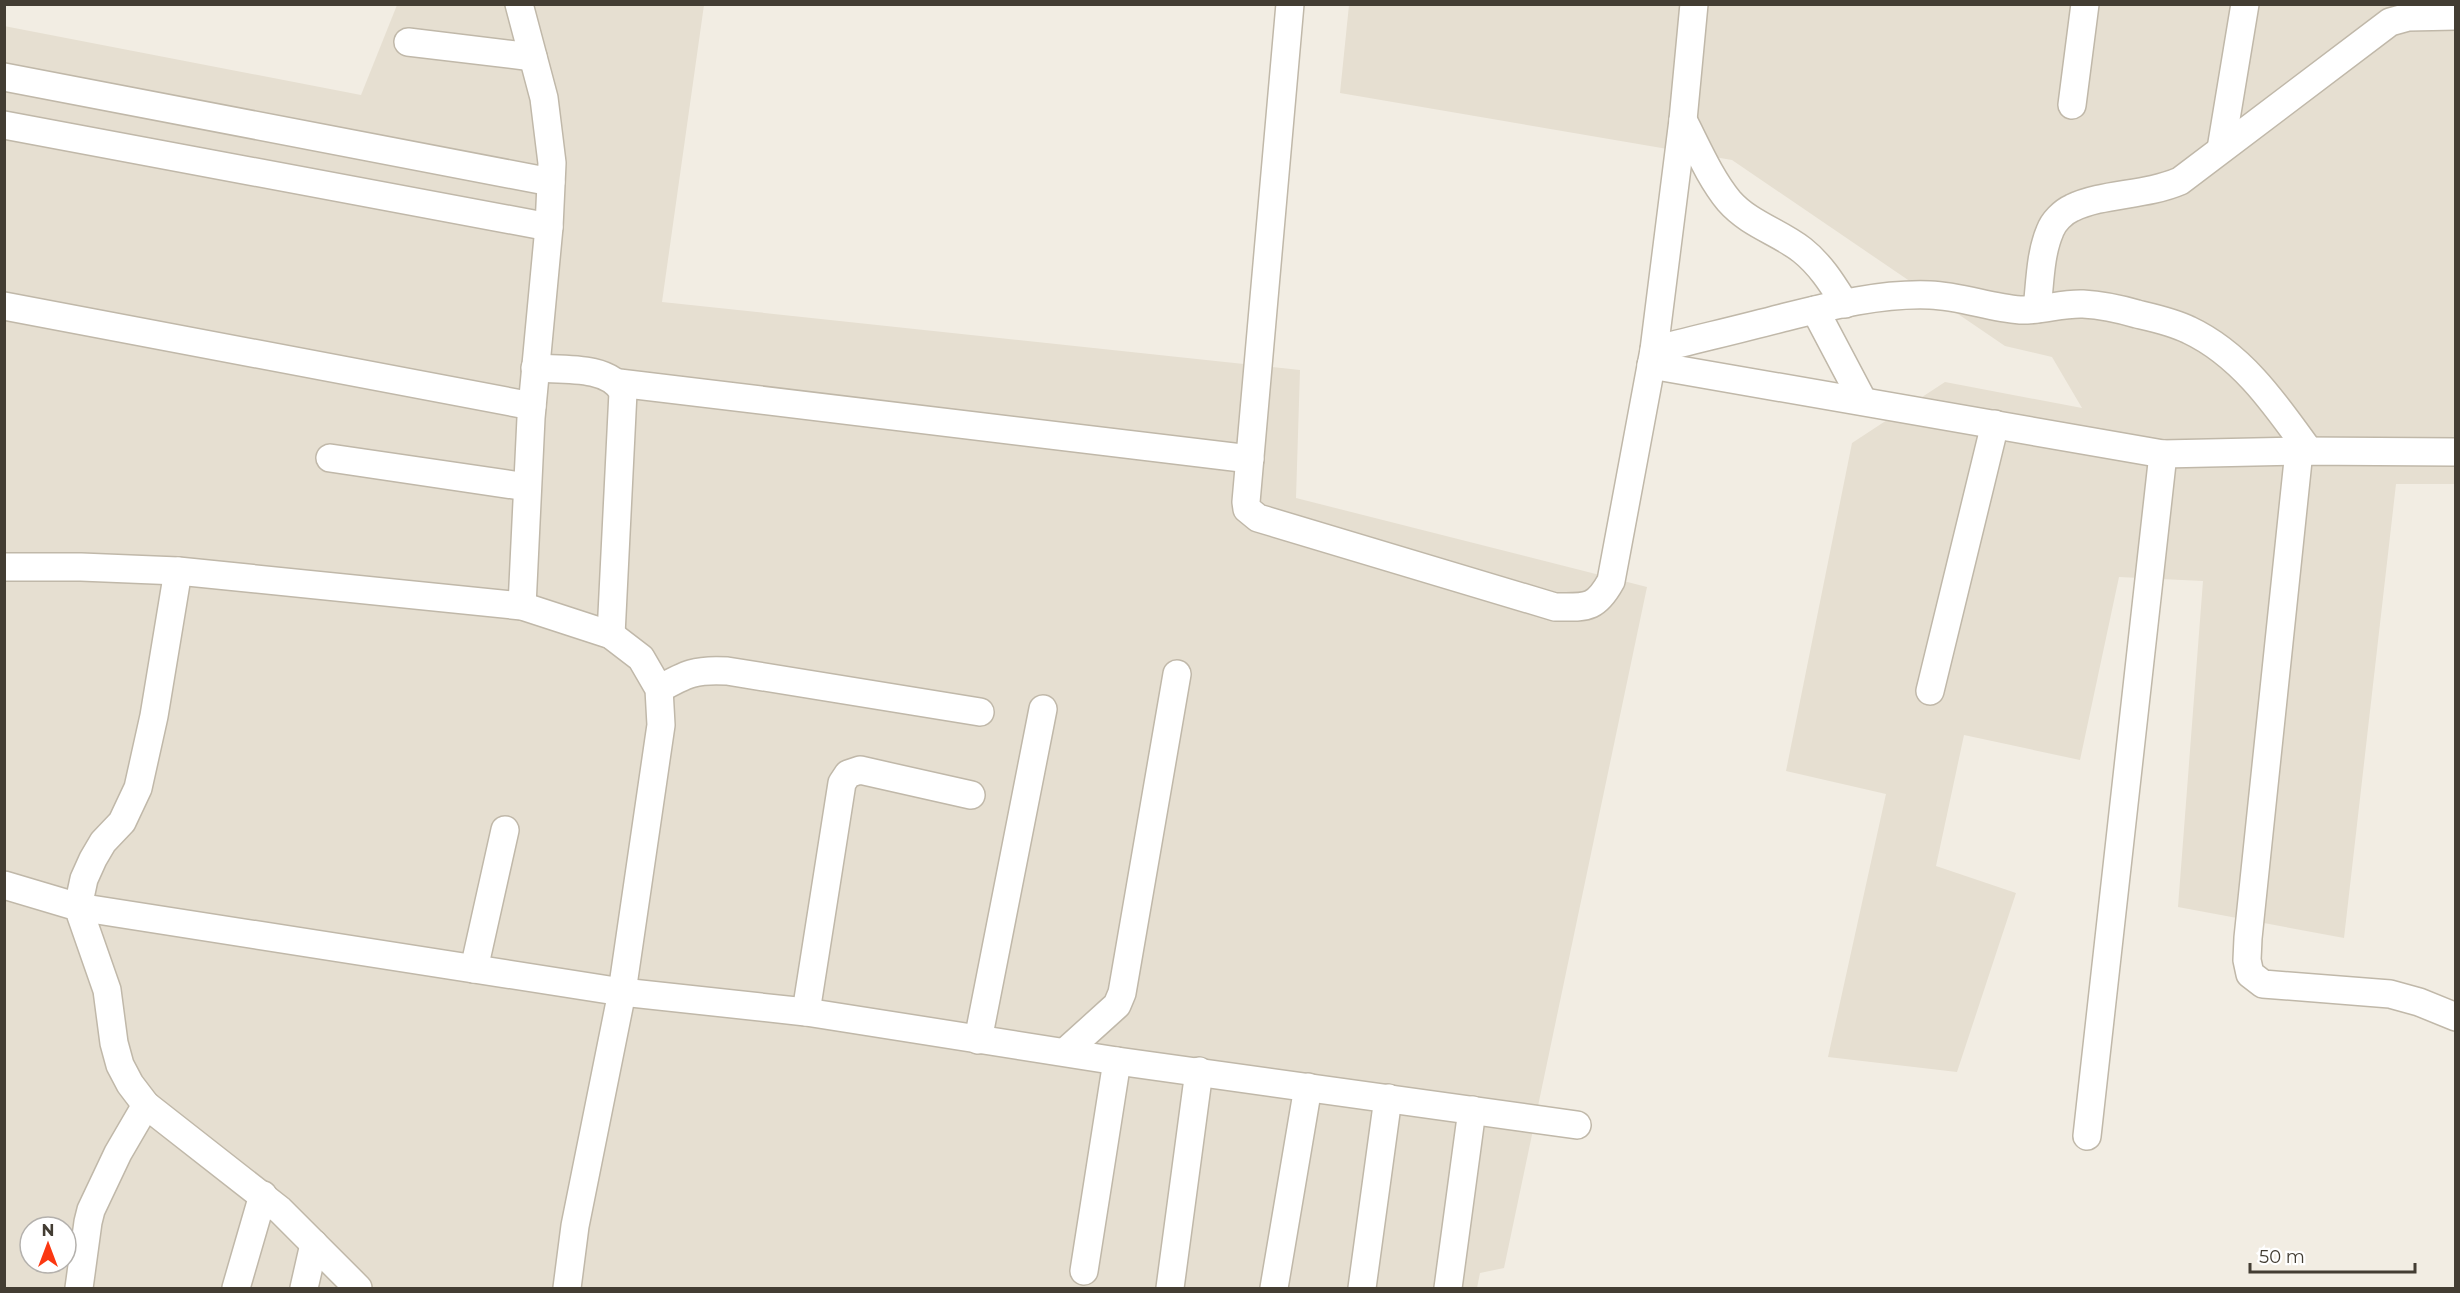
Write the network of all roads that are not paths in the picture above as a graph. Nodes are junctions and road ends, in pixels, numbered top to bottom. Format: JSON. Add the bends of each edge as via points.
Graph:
{"nodes":[{"id":1,"x":519,"y":4,"type":"edge"},
{"id":2,"x":1290,"y":4,"type":"edge"},
{"id":3,"x":1694,"y":4,"type":"edge"},
{"id":4,"x":2085,"y":4,"type":"edge"},
{"id":5,"x":2245,"y":4,"type":"edge"},
{"id":6,"x":2456,"y":16,"type":"edge"},
{"id":7,"x":408,"y":42,"type":"dead end"},
{"id":8,"x":533,"y":57,"type":"junction"},
{"id":9,"x":4,"y":77,"type":"edge"},
{"id":10,"x":2072,"y":105,"type":"dead end"},
{"id":11,"x":1683,"y":120,"type":"junction"},
{"id":12,"x":4,"y":125,"type":"edge"},
{"id":13,"x":2221,"y":149,"type":"junction"},
{"id":14,"x":551,"y":182,"type":"junction"},
{"id":15,"x":549,"y":227,"type":"junction"},
{"id":16,"x":1845,"y":304,"type":"junction"},
{"id":17,"x":4,"y":306,"type":"edge"},
{"id":18,"x":2037,"y":309,"type":"junction"},
{"id":19,"x":1815,"y":310,"type":"junction"},
{"id":20,"x":1653,"y":357,"type":"junction"},
{"id":21,"x":535,"y":368,"type":"junction"},
{"id":22,"x":619,"y":384,"type":"junction"},
{"id":23,"x":1863,"y":401,"type":"junction"},
{"id":24,"x":532,"y":406,"type":"junction"},
{"id":25,"x":1995,"y":424,"type":"junction"},
{"id":26,"x":2304,"y":451,"type":"junction"},
{"id":27,"x":2456,"y":452,"type":"edge"},
{"id":28,"x":2163,"y":454,"type":"junction"},
{"id":29,"x":330,"y":458,"type":"dead end"},
{"id":30,"x":1250,"y":459,"type":"junction"},
{"id":31,"x":527,"y":487,"type":"junction"},
{"id":32,"x":4,"y":567,"type":"edge"},
{"id":33,"x":178,"y":572,"type":"junction"},
{"id":34,"x":522,"y":606,"type":"junction"},
{"id":35,"x":611,"y":635,"type":"junction"},
{"id":36,"x":1177,"y":674,"type":"dead end"},
{"id":37,"x":659,"y":689,"type":"junction"},
{"id":38,"x":1930,"y":691,"type":"dead end"},
{"id":39,"x":1043,"y":709,"type":"dead end"},
{"id":40,"x":980,"y":712,"type":"dead end"},
{"id":41,"x":971,"y":795,"type":"dead end"},
{"id":42,"x":505,"y":830,"type":"dead end"},
{"id":43,"x":4,"y":885,"type":"edge"},
{"id":44,"x":78,"y":907,"type":"junction"},
{"id":45,"x":474,"y":969,"type":"junction"},
{"id":46,"x":622,"y":992,"type":"junction"},
{"id":47,"x":806,"y":1012,"type":"junction"},
{"id":48,"x":2456,"y":1017,"type":"edge"},
{"id":49,"x":978,"y":1040,"type":"junction"},
{"id":50,"x":1065,"y":1052,"type":"junction"},
{"id":51,"x":1116,"y":1061,"type":"junction"},
{"id":52,"x":1199,"y":1071,"type":"junction"},
{"id":53,"x":1308,"y":1087,"type":"junction"},
{"id":54,"x":1389,"y":1098,"type":"junction"},
{"id":55,"x":146,"y":1105,"type":"junction"},
{"id":56,"x":1472,"y":1110,"type":"junction"},
{"id":57,"x":1577,"y":1125,"type":"dead end"},
{"id":58,"x":2087,"y":1136,"type":"dead end"},
{"id":59,"x":263,"y":1195,"type":"junction"},
{"id":60,"x":314,"y":1244,"type":"junction"},
{"id":61,"x":1084,"y":1271,"type":"dead end"},
{"id":62,"x":79,"y":1288,"type":"edge"},
{"id":63,"x":236,"y":1288,"type":"edge"},
{"id":64,"x":304,"y":1288,"type":"edge"},
{"id":65,"x":358,"y":1288,"type":"edge"},
{"id":66,"x":567,"y":1288,"type":"edge"},
{"id":67,"x":1170,"y":1288,"type":"edge"},
{"id":68,"x":1274,"y":1288,"type":"edge"},
{"id":69,"x":1362,"y":1288,"type":"edge"},
{"id":70,"x":1448,"y":1288,"type":"edge"}],
"edges":[{"from":1,"to":8,"type":"street"},
{"from":2,"to":30,"type":"street"},
{"from":3,"to":11,"type":"street"},
{"from":4,"to":10,"type":"street"},
{"from":5,"to":13,"type":"street"},
{"from":6,"to":13,"type":"street","via":[[2408,17],[2390,22]]},
{"from":7,"to":8,"type":"street"},
{"from":8,"to":14,"type":"street","via":[[544,98]]},
{"from":9,"to":14,"type":"street"},
{"from":11,"to":16,"type":"street","via":[[1730,202],[1808,255]]},
{"from":11,"to":20,"type":"street"},
{"from":12,"to":15,"type":"street"},
{"from":13,"to":18,"type":"street","via":[[2167,186],[2089,202],[2059,217],[2050,229],[2045,248]]},
{"from":14,"to":15,"type":"street"},
{"from":15,"to":21,"type":"street"},
{"from":16,"to":18,"type":"street","via":[[1929,295],[2008,309]]},
{"from":16,"to":19,"type":"street"},
{"from":17,"to":24,"type":"street"},
{"from":18,"to":26,"type":"street","via":[[2097,305],[2188,329],[2219,347],[2247,372],[2277,406]]},
{"from":19,"to":20,"type":"street"},
{"from":19,"to":23,"type":"street"},
{"from":20,"to":23,"type":"street"},
{"from":20,"to":30,"type":"street","via":[[1611,581],[1602,598],[1585,606],[1555,606],[1257,518],[1245,502]]},
{"from":21,"to":22,"type":"street","via":[[599,373]]},
{"from":21,"to":24,"type":"street"},
{"from":22,"to":30,"type":"street"},
{"from":22,"to":35,"type":"street","via":[[623,392]]},
{"from":23,"to":25,"type":"street"},
{"from":24,"to":31,"type":"street"},
{"from":25,"to":28,"type":"street"},
{"from":25,"to":38,"type":"street"},
{"from":26,"to":27,"type":"street"},
{"from":26,"to":28,"type":"street"},
{"from":26,"to":48,"type":"street","via":[[2248,938],[2250,975],[2263,984],[2390,994]]},
{"from":28,"to":58,"type":"street"},
{"from":29,"to":31,"type":"street"},
{"from":31,"to":34,"type":"street"},
{"from":32,"to":33,"type":"street"},
{"from":33,"to":34,"type":"street"},
{"from":33,"to":44,"type":"street","via":[[138,788],[122,822],[93,859]]},
{"from":34,"to":35,"type":"street"},
{"from":35,"to":37,"type":"street","via":[[641,658]]},
{"from":36,"to":50,"type":"street","via":[[1122,993],[1117,1005]]},
{"from":37,"to":40,"type":"street","via":[[703,670],[727,671]]},
{"from":37,"to":46,"type":"street","via":[[661,725]]},
{"from":39,"to":49,"type":"street"},
{"from":41,"to":47,"type":"street","via":[[860,770],[848,774],[842,783]]},
{"from":42,"to":45,"type":"street"},
{"from":43,"to":44,"type":"street"},
{"from":44,"to":45,"type":"street"},
{"from":44,"to":55,"type":"street","via":[[107,990],[120,1065]]},
{"from":45,"to":46,"type":"street"},
{"from":46,"to":47,"type":"street"},
{"from":46,"to":66,"type":"street","via":[[575,1226]]},
{"from":47,"to":49,"type":"street"},
{"from":49,"to":50,"type":"street"},
{"from":50,"to":51,"type":"street"},
{"from":51,"to":52,"type":"street"},
{"from":51,"to":61,"type":"street"},
{"from":52,"to":53,"type":"street"},
{"from":52,"to":67,"type":"street"},
{"from":53,"to":54,"type":"street"},
{"from":53,"to":68,"type":"street"},
{"from":54,"to":56,"type":"street"},
{"from":54,"to":69,"type":"street"},
{"from":55,"to":59,"type":"street"},
{"from":55,"to":62,"type":"street","via":[[91,1210]]},
{"from":56,"to":57,"type":"street"},
{"from":56,"to":70,"type":"street"},
{"from":59,"to":60,"type":"street"},
{"from":59,"to":63,"type":"street"},
{"from":60,"to":64,"type":"street"},
{"from":60,"to":65,"type":"street"}]}
